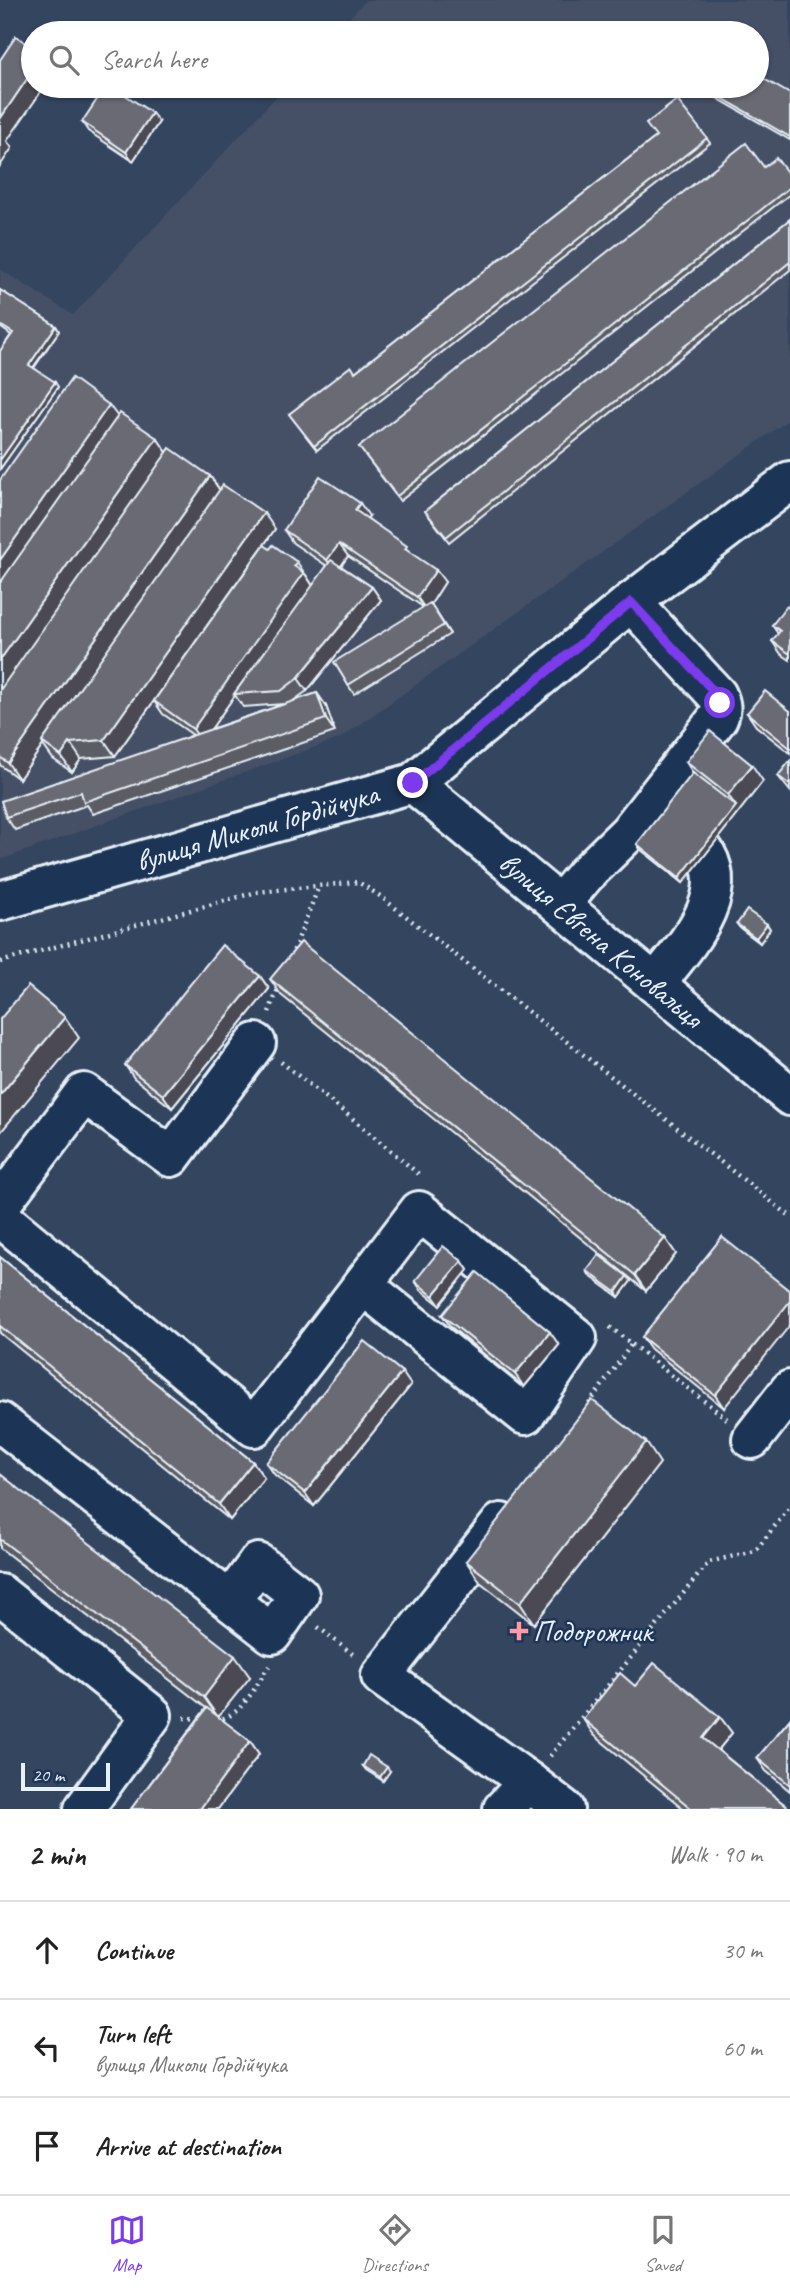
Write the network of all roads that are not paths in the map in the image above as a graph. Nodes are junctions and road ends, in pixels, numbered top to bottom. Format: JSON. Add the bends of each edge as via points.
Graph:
{"nodes":[{"id":1,"x":790,"y":481,"type":"edge"},
{"id":2,"x":631,"y":602,"type":"junction"},
{"id":3,"x":413,"y":783,"type":"junction"},
{"id":4,"x":650,"y":805,"type":"junction"},
{"id":5,"x":0,"y":901,"type":"edge"},
{"id":6,"x":560,"y":905,"type":"junction"},
{"id":7,"x":655,"y":984,"type":"junction"},
{"id":8,"x":256,"y":1043,"type":"road end"},
{"id":9,"x":790,"y":1096,"type":"edge"},
{"id":10,"x":0,"y":1205,"type":"edge"},
{"id":11,"x":0,"y":1217,"type":"edge"},
{"id":12,"x":363,"y":1284,"type":"junction"},
{"id":13,"x":790,"y":1390,"type":"edge"},
{"id":14,"x":2,"y":1426,"type":"edge"},
{"id":15,"x":752,"y":1439,"type":"road end"},
{"id":16,"x":522,"y":1496,"type":"edge"},
{"id":17,"x":3,"y":1603,"type":"edge"},
{"id":18,"x":282,"y":1620,"type":"road end"},
{"id":19,"x":529,"y":1782,"type":"junction"},
{"id":20,"x":84,"y":1809,"type":"edge"},
{"id":21,"x":503,"y":1809,"type":"edge"},
{"id":22,"x":564,"y":1809,"type":"edge"}],
"edges":[{"from":1,"to":2,"type":"street","name":"вулиця Миколи Гордійчука"},
{"from":2,"to":3,"type":"street","name":"вулиця Миколи Гордійчука"},
{"from":2,"to":4,"type":"street","via":[[717,695],[721,711]]},
{"from":3,"to":5,"type":"street","name":"вулиця Миколи Гордійчука"},
{"from":3,"to":6,"type":"street","name":"вулиця Євгена Коновальця"},
{"from":4,"to":6,"type":"street"},
{"from":4,"to":7,"type":"street","via":[[701,846],[714,882],[703,918]]},
{"from":6,"to":7,"type":"street","name":"вулиця Євгена Коновальця"},
{"from":7,"to":9,"type":"street","name":"вулиця Євгена Коновальця"},
{"from":8,"to":10,"type":"street","via":[[171,1157],[84,1093]]},
{"from":11,"to":12,"type":"street","via":[[254,1427]]},
{"from":12,"to":12,"type":"street","via":[[419,1211],[577,1338],[525,1415]]},
{"from":13,"to":15,"type":"street"},
{"from":14,"to":18,"type":"street","via":[[231,1600]]},
{"from":16,"to":19,"type":"street","via":[[381,1676]]},
{"from":17,"to":20,"type":"street","via":[[152,1715]]},
{"from":19,"to":21,"type":"street"},
{"from":19,"to":22,"type":"street"}]}
